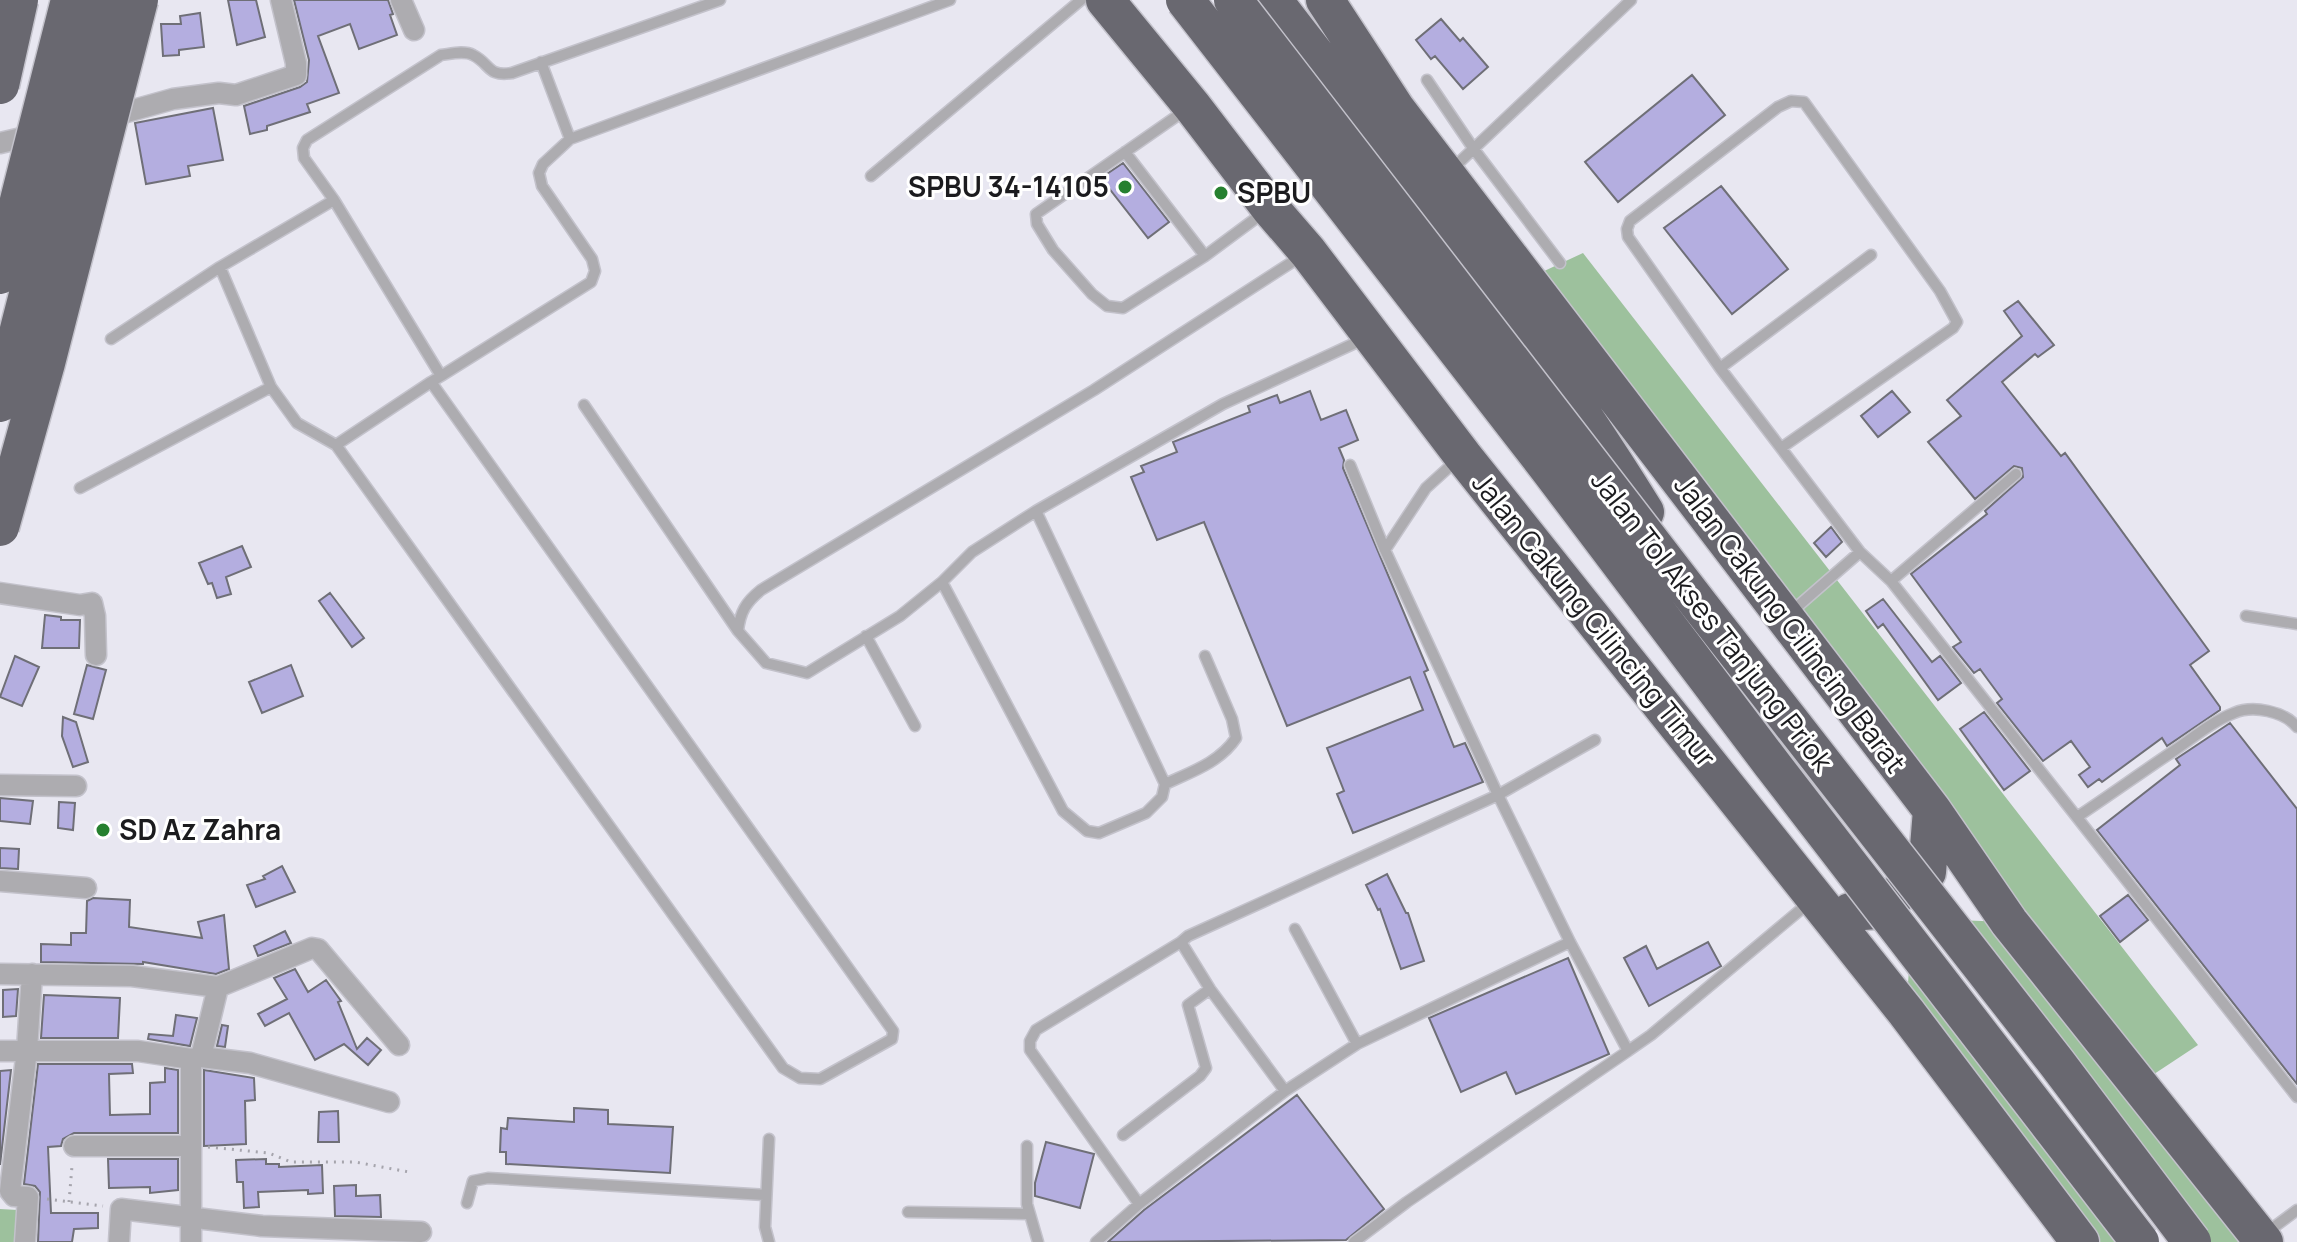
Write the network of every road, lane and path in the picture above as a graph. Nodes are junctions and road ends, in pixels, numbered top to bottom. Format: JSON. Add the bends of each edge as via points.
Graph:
{"nodes":[{"id":1,"x":19,"y":0,"type":"edge"},
{"id":2,"x":139,"y":0,"type":"edge"},
{"id":3,"x":158,"y":0,"type":"edge"},
{"id":4,"x":281,"y":0,"type":"edge"},
{"id":5,"x":401,"y":0,"type":"edge"},
{"id":6,"x":720,"y":0,"type":"edge"},
{"id":7,"x":950,"y":0,"type":"edge"},
{"id":8,"x":1081,"y":0,"type":"edge"},
{"id":9,"x":1105,"y":0,"type":"edge"},
{"id":10,"x":1169,"y":0,"type":"edge"},
{"id":11,"x":1185,"y":0,"type":"edge"},
{"id":12,"x":1233,"y":0,"type":"edge"},
{"id":13,"x":1273,"y":0,"type":"edge"},
{"id":14,"x":1325,"y":0,"type":"edge"},
{"id":15,"x":1631,"y":0,"type":"edge"},
{"id":16,"x":86,"y":3,"type":"edge"},
{"id":17,"x":414,"y":30,"type":"dead end"},
{"id":18,"x":91,"y":50,"type":"junction"},
{"id":19,"x":541,"y":62,"type":"junction"},
{"id":20,"x":1238,"y":69,"type":"junction"},
{"id":21,"x":0,"y":71,"type":"edge"},
{"id":22,"x":1427,"y":80,"type":"dead end"},
{"id":23,"x":0,"y":85,"type":"edge"},
{"id":24,"x":77,"y":97,"type":"junction"},
{"id":25,"x":1192,"y":106,"type":"junction"},
{"id":26,"x":570,"y":139,"type":"junction"},
{"id":27,"x":0,"y":143,"type":"edge"},
{"id":28,"x":1125,"y":152,"type":"junction"},
{"id":29,"x":1460,"y":161,"type":"junction"},
{"id":30,"x":871,"y":176,"type":"dead end"},
{"id":31,"x":334,"y":200,"type":"junction"},
{"id":32,"x":1270,"y":208,"type":"junction"},
{"id":33,"x":1308,"y":252,"type":"junction"},
{"id":34,"x":1871,"y":255,"type":"dead end"},
{"id":35,"x":1205,"y":256,"type":"junction"},
{"id":36,"x":1560,"y":263,"type":"dead end"},
{"id":37,"x":220,"y":267,"type":"junction"},
{"id":38,"x":0,"y":275,"type":"edge"},
{"id":39,"x":1371,"y":336,"type":"junction"},
{"id":40,"x":111,"y":339,"type":"dead end"},
{"id":41,"x":1720,"y":368,"type":"junction"},
{"id":42,"x":436,"y":379,"type":"junction"},
{"id":43,"x":271,"y":387,"type":"junction"},
{"id":44,"x":0,"y":403,"type":"edge"},
{"id":45,"x":584,"y":405,"type":"dead end"},
{"id":46,"x":336,"y":445,"type":"junction"},
{"id":47,"x":1781,"y":448,"type":"junction"},
{"id":48,"x":1463,"y":456,"type":"junction"},
{"id":49,"x":1350,"y":465,"type":"dead end"},
{"id":50,"x":2016,"y":474,"type":"dead end"},
{"id":51,"x":80,"y":488,"type":"dead end"},
{"id":52,"x":1036,"y":511,"type":"junction"},
{"id":53,"x":0,"y":527,"type":"edge"},
{"id":54,"x":1385,"y":550,"type":"junction"},
{"id":55,"x":1860,"y":552,"type":"junction"},
{"id":56,"x":1891,"y":581,"type":"junction"},
{"id":57,"x":942,"y":582,"type":"junction"},
{"id":58,"x":0,"y":593,"type":"edge"},
{"id":59,"x":1701,"y":607,"type":"junction"},
{"id":60,"x":2246,"y":616,"type":"dead end"},
{"id":61,"x":1785,"y":617,"type":"junction"},
{"id":62,"x":2297,"y":624,"type":"edge"},
{"id":63,"x":738,"y":631,"type":"junction"},
{"id":64,"x":866,"y":636,"type":"junction"},
{"id":65,"x":96,"y":655,"type":"dead end"},
{"id":66,"x":1205,"y":656,"type":"dead end"},
{"id":67,"x":915,"y":726,"type":"dead end"},
{"id":68,"x":2297,"y":727,"type":"edge"},
{"id":69,"x":1595,"y":740,"type":"dead end"},
{"id":70,"x":1165,"y":784,"type":"junction"},
{"id":71,"x":0,"y":785,"type":"edge"},
{"id":72,"x":76,"y":786,"type":"dead end"},
{"id":73,"x":1498,"y":795,"type":"junction"},
{"id":74,"x":1932,"y":810,"type":"junction"},
{"id":75,"x":2077,"y":817,"type":"junction"},
{"id":76,"x":0,"y":881,"type":"edge"},
{"id":77,"x":86,"y":888,"type":"dead end"},
{"id":78,"x":1818,"y":902,"type":"junction"},
{"id":79,"x":2009,"y":922,"type":"junction"},
{"id":80,"x":1295,"y":929,"type":"dead end"},
{"id":81,"x":1181,"y":942,"type":"junction"},
{"id":82,"x":1570,"y":942,"type":"junction"},
{"id":83,"x":0,"y":974,"type":"edge"},
{"id":84,"x":32,"y":974,"type":"junction"},
{"id":85,"x":218,"y":987,"type":"junction"},
{"id":86,"x":1210,"y":989,"type":"junction"},
{"id":87,"x":1906,"y":1012,"type":"junction"},
{"id":88,"x":1357,"y":1044,"type":"junction"},
{"id":89,"x":399,"y":1045,"type":"dead end"},
{"id":90,"x":27,"y":1050,"type":"junction"},
{"id":91,"x":0,"y":1051,"type":"edge"},
{"id":92,"x":1628,"y":1051,"type":"junction"},
{"id":93,"x":196,"y":1058,"type":"junction"},
{"id":94,"x":1285,"y":1091,"type":"junction"},
{"id":95,"x":2297,"y":1097,"type":"edge"},
{"id":96,"x":389,"y":1102,"type":"dead end"},
{"id":97,"x":1123,"y":1135,"type":"dead end"},
{"id":98,"x":769,"y":1139,"type":"dead end"},
{"id":99,"x":74,"y":1146,"type":"joint"},
{"id":100,"x":191,"y":1146,"type":"junction"},
{"id":101,"x":1027,"y":1146,"type":"dead end"},
{"id":102,"x":409,"y":1172,"type":"dead end"},
{"id":103,"x":766,"y":1195,"type":"junction"},
{"id":104,"x":28,"y":1197,"type":"junction"},
{"id":105,"x":69,"y":1202,"type":"junction"},
{"id":106,"x":467,"y":1203,"type":"dead end"},
{"id":107,"x":1139,"y":1204,"type":"junction"},
{"id":108,"x":121,"y":1209,"type":"junction"},
{"id":109,"x":2297,"y":1210,"type":"edge"},
{"id":110,"x":908,"y":1212,"type":"dead end"},
{"id":111,"x":1028,"y":1214,"type":"junction"},
{"id":112,"x":191,"y":1218,"type":"junction"},
{"id":113,"x":421,"y":1232,"type":"dead end"},
{"id":114,"x":262,"y":1234,"type":"edge"},
{"id":115,"x":2262,"y":1240,"type":"edge"},
{"id":116,"x":25,"y":1242,"type":"edge"},
{"id":117,"x":119,"y":1242,"type":"edge"},
{"id":118,"x":191,"y":1242,"type":"edge"},
{"id":119,"x":769,"y":1242,"type":"edge"},
{"id":120,"x":1038,"y":1242,"type":"edge"},
{"id":121,"x":1096,"y":1242,"type":"edge"},
{"id":122,"x":1354,"y":1242,"type":"edge"},
{"id":123,"x":2080,"y":1242,"type":"edge"},
{"id":124,"x":2140,"y":1242,"type":"edge"},
{"id":125,"x":2192,"y":1242,"type":"edge"}],
"edges":[{"from":1,"to":23,"type":"highway","bridge":true},
{"from":2,"to":53,"type":"highway","bridge":true},
{"from":3,"to":16,"type":"street"},
{"from":4,"to":24,"type":"street","via":[[296,75],[236,95]]},
{"from":5,"to":17,"type":"street"},
{"from":6,"to":19,"type":"lane"},
{"from":7,"to":26,"type":"lane"},
{"from":8,"to":30,"type":"lane"},
{"from":9,"to":25,"type":"highway","name":"Jalan Cakung Cilincing Timur"},
{"from":10,"to":20,"type":"highway","bridge":true},
{"from":11,"to":20,"type":"highway","name":"Jalan Tol Akses Tanjung Priok","bridge":true},
{"from":12,"to":59,"type":"highway","name":"Jalan Tol Akses Tanjung Priok","bridge":true},
{"from":13,"to":59,"type":"highway","bridge":true,"via":[[1539,350]]},
{"from":14,"to":29,"type":"highway","name":"Jalan Cakung Cilincing Barat","via":[[1372,74]]},
{"from":15,"to":29,"type":"lane"},
{"from":16,"to":18,"type":"street"},
{"from":16,"to":24,"type":"highway","bridge":true},
{"from":18,"to":21,"type":"street"},
{"from":18,"to":24,"type":"street"},
{"from":19,"to":26,"type":"lane"},
{"from":19,"to":31,"type":"lane","via":[[501,74],[473,55],[441,55],[307,140],[304,158]]},
{"from":20,"to":124,"type":"highway","name":"Jalan Tol Akses Tanjung Priok","bridge":true},
{"from":22,"to":29,"type":"lane"},
{"from":24,"to":27,"type":"street"},
{"from":24,"to":38,"type":"highway","bridge":true},
{"from":24,"to":44,"type":"highway","bridge":true},
{"from":25,"to":28,"type":"lane"},
{"from":25,"to":32,"type":"highway","name":"Jalan Cakung Cilincing Timur"},
{"from":26,"to":42,"type":"lane","via":[[539,173],[542,186],[592,259],[591,282]]},
{"from":28,"to":35,"type":"lane"},
{"from":28,"to":35,"type":"lane","via":[[1036,214],[1053,250],[1092,294],[1107,306],[1123,308]]},
{"from":29,"to":36,"type":"lane"},
{"from":29,"to":61,"type":"highway","name":"Jalan Cakung Cilincing Barat"},
{"from":31,"to":37,"type":"lane"},
{"from":31,"to":42,"type":"lane"},
{"from":32,"to":33,"type":"highway","name":"Jalan Cakung Cilincing Timur"},
{"from":32,"to":35,"type":"lane"},
{"from":33,"to":39,"type":"highway","name":"Jalan Cakung Cilincing Timur"},
{"from":33,"to":63,"type":"lane","via":[[1094,390],[761,590],[739,615]]},
{"from":34,"to":41,"type":"lane"},
{"from":37,"to":40,"type":"lane"},
{"from":37,"to":43,"type":"lane"},
{"from":39,"to":48,"type":"highway","name":"Jalan Cakung Cilincing Timur"},
{"from":39,"to":52,"type":"lane","via":[[1223,404]]},
{"from":41,"to":47,"type":"lane"},
{"from":41,"to":47,"type":"lane","via":[[1627,229],[1630,221],[1778,107],[1804,102],[1957,322]]},
{"from":42,"to":46,"type":"lane"},
{"from":42,"to":46,"type":"lane","via":[[893,1031],[892,1039],[820,1079],[800,1078],[783,1068]]},
{"from":43,"to":46,"type":"lane","via":[[297,423]]},
{"from":43,"to":51,"type":"lane"},
{"from":45,"to":63,"type":"lane"},
{"from":47,"to":55,"type":"lane"},
{"from":48,"to":54,"type":"lane","via":[[1426,488]]},
{"from":48,"to":78,"type":"highway","name":"Jalan Cakung Cilincing Timur"},
{"from":49,"to":54,"type":"lane"},
{"from":50,"to":56,"type":"lane"},
{"from":52,"to":57,"type":"lane","via":[[972,552]]},
{"from":52,"to":70,"type":"lane"},
{"from":54,"to":73,"type":"lane"},
{"from":55,"to":56,"type":"lane"},
{"from":55,"to":61,"type":"lane"},
{"from":56,"to":75,"type":"lane"},
{"from":57,"to":64,"type":"lane"},
{"from":57,"to":70,"type":"lane","via":[[1063,811],[1087,831],[1099,833],[1146,813],[1162,797]]},
{"from":58,"to":65,"type":"street","via":[[92,603]]},
{"from":59,"to":125,"type":"highway","name":"Jalan Tol Akses Tanjung Priok","bridge":true},
{"from":60,"to":62,"type":"lane"},
{"from":61,"to":74,"type":"highway","name":"Jalan Cakung Cilincing Barat"},
{"from":63,"to":64,"type":"lane","via":[[766,663],[807,673]]},
{"from":64,"to":67,"type":"lane"},
{"from":66,"to":70,"type":"lane","via":[[1236,738],[1209,764]]},
{"from":68,"to":75,"type":"lane","via":[[2277,713],[2233,713]]},
{"from":69,"to":73,"type":"lane"},
{"from":71,"to":72,"type":"street"},
{"from":73,"to":81,"type":"lane"},
{"from":73,"to":82,"type":"lane"},
{"from":74,"to":78,"type":"highway","via":[[1929,868],[1922,878],[1876,910],[1856,913]]},
{"from":74,"to":79,"type":"highway","name":"Jalan Cakung Cilincing Barat"},
{"from":75,"to":95,"type":"lane"},
{"from":76,"to":77,"type":"street"},
{"from":78,"to":87,"type":"highway","name":"Jalan Cakung Cilincing Timur"},
{"from":78,"to":92,"type":"lane"},
{"from":79,"to":87,"type":"highway","via":[[1947,921],[1920,940],[1910,955]]},
{"from":79,"to":115,"type":"highway","name":"Jalan Cakung Cilincing Barat"},
{"from":80,"to":88,"type":"lane"},
{"from":81,"to":86,"type":"lane"},
{"from":81,"to":107,"type":"lane","via":[[1036,1030],[1030,1041],[1030,1050]]},
{"from":82,"to":88,"type":"lane"},
{"from":82,"to":92,"type":"lane"},
{"from":83,"to":84,"type":"street"},
{"from":84,"to":85,"type":"street","via":[[132,976]]},
{"from":84,"to":90,"type":"street"},
{"from":85,"to":89,"type":"street","via":[[318,949]]},
{"from":85,"to":93,"type":"street"},
{"from":86,"to":94,"type":"lane"},
{"from":86,"to":97,"type":"lane","via":[[1188,1005],[1206,1068]]},
{"from":87,"to":123,"type":"highway","name":"Jalan Cakung Cilincing Timur"},
{"from":88,"to":94,"type":"lane"},
{"from":90,"to":91,"type":"street"},
{"from":90,"to":93,"type":"street","via":[[138,1051]]},
{"from":90,"to":104,"type":"street","via":[[10,1191]]},
{"from":92,"to":122,"type":"lane"},
{"from":93,"to":96,"type":"street","via":[[250,1063]]},
{"from":93,"to":100,"type":"street"},
{"from":94,"to":107,"type":"lane"},
{"from":98,"to":103,"type":"lane"},
{"from":99,"to":100,"type":"street"},
{"from":99,"to":105,"type":"path"},
{"from":100,"to":102,"type":"path","via":[[269,1153],[291,1162],[355,1162]]},
{"from":100,"to":112,"type":"street"},
{"from":101,"to":111,"type":"lane"},
{"from":103,"to":106,"type":"lane","via":[[480,1178],[473,1181]]},
{"from":103,"to":119,"type":"lane"},
{"from":104,"to":105,"type":"path"},
{"from":104,"to":116,"type":"street"},
{"from":105,"to":108,"type":"path"},
{"from":107,"to":121,"type":"lane"},
{"from":108,"to":112,"type":"street"},
{"from":108,"to":117,"type":"street"},
{"from":109,"to":115,"type":"lane"},
{"from":110,"to":111,"type":"lane"},
{"from":111,"to":120,"type":"lane"},
{"from":112,"to":114,"type":"street"},
{"from":112,"to":118,"type":"street"},
{"from":113,"to":114,"type":"street"}]}
